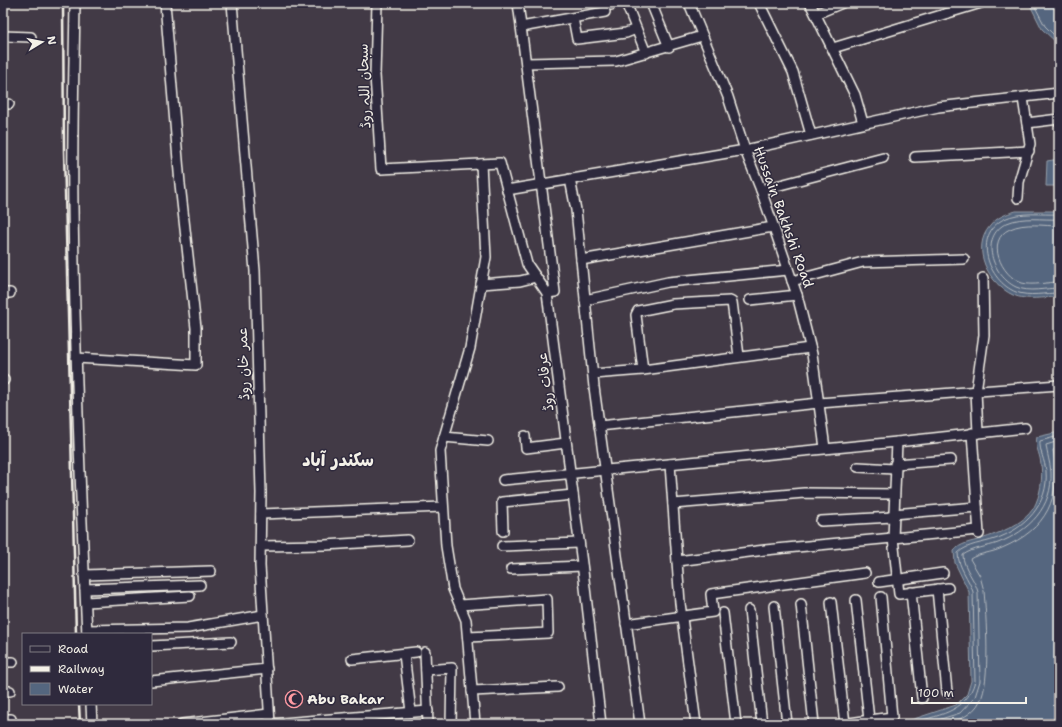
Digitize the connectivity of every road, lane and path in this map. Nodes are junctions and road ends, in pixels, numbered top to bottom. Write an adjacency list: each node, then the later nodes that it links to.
1 (75, 3): 55 (street)
2 (165, 3): 55 (street)
3 (232, 3): 82 (street, عمر خان روڈ)
4 (377, 3): 35 (street, سبحان اللہ روڈ)
5 (519, 3): 16 (street)
6 (626, 3): 17 (street)
7 (651, 3): 21 (street)
8 (689, 3): 19 (street, Hussain Bakhshi Road)
9 (759, 3): 30 (street)
10 (810, 3): 14 (street)
11 (842, 3): 14 (street)
12 (981, 3): 22 (street)
13 (604, 12): 15 (street)
14 (816, 14): 22 (street)
15 (573, 18): 16 (street); 17 (street)
16 (522, 27): 24 (street)
17 (636, 29): 23 (street)
18 (3, 36): 20 (street)
19 (702, 36): 21 (street); 31 (street, Hussain Bakhshi Road)
20 (31, 37)
21 (669, 47): 23 (street)
22 (833, 48): 28 (street)
23 (646, 54): 24 (street)
24 (526, 63): 37 (street)
25 (1059, 93): 26 (street)
26 (1023, 98): 28 (street); 29 (street)
27 (1059, 120): 29 (street)
28 (863, 123): 30 (street)
29 (1027, 123): 32 (street)
30 (811, 135): 31 (street)
31 (745, 150): 36 (street); 39 (street, Hussain Bakhshi Road)
32 (1029, 151): 33 (street); 40 (street)
33 (916, 157)
34 (883, 158): 39 (street)
35 (481, 164): 38 (street); 48 (street)
36 (570, 179): 37 (street); 43 (street)
37 (542, 183): 38 (street); 49 (street)
38 (507, 190): 45 (street)
39 (761, 190): 41 (street, Hussain Bakhshi Road)
40 (1018, 198)
41 (773, 227): 43 (street); 44 (street, Hussain Bakhshi Road)
42 (964, 259): 47 (street)
43 (581, 260): 51 (street)
44 (788, 270): 47 (street, Hussain Bakhshi Road); 51 (street)
45 (536, 277): 48 (street); 49 (street)
46 (983, 278): 59 (street)
47 (792, 281): 50 (street, Hussain Bakhshi Road)
48 (481, 284): 65 (street)
49 (548, 293): 68 (street, عرفات روڈ)
50 (797, 295): 52 (street); 53 (street, Hussain Bakhshi Road)
51 (585, 300): 57 (street)
52 (750, 300)
53 (810, 348): 54 (street); 60 (street, Hussain Bakhshi Road)
54 (739, 356): 56 (street); 56 (street)
55 (76, 358): 97 (street)
56 (643, 370): 57 (street)
57 (593, 374): 61 (street)
58 (1059, 384): 59 (street)
59 (976, 391): 60 (street); 63 (street)
60 (819, 403): 61 (street); 69 (street, Hussain Bakhshi Road)
61 (599, 426): 74 (street)
62 (1026, 428): 63 (street)
63 (975, 433): 67 (street); 81 (street)
64 (525, 436): 68 (street)
65 (444, 437): 66 (street); 80 (street)
66 (488, 440)
67 (896, 442): 69 (street); 72 (street)
68 (566, 444): 75 (street, عرفات روڈ)
69 (825, 448): 71 (street)
70 (951, 460): 72 (street)
71 (670, 464): 74 (street); 79 (street)
72 (894, 466): 73 (street); 77 (street)
73 (858, 467)
74 (605, 469): 75 (street); 117 (street)
75 (570, 472): 76 (street); 78 (street, عرفات روڈ)
76 (503, 480)
77 (894, 494): 79 (street); 83 (street)
78 (573, 496): 85 (street); 88 (street, عرفات روڈ)
79 (673, 504): 91 (street)
80 (443, 507): 82 (street); 111 (street)
81 (977, 507): 83 (street); 86 (street)
82 (261, 514): 89 (street, عمر خان روڈ)
83 (893, 516): 84 (street); 86 (street)
84 (821, 521)
85 (503, 531)
86 (893, 538): 91 (street); 98 (street)
87 (408, 540): 89 (street)
88 (579, 543): 90 (street); 92 (street, عرفات روڈ)
89 (260, 546): 115 (street, عمر خان روڈ)
90 (502, 546)
91 (677, 561): 116 (street)
92 (582, 566): 93 (street); 144 (street, عرفات روڈ)
93 (510, 569)
94 (211, 571): 97 (street)
95 (865, 573): 116 (street)
96 (943, 574): 98 (street)
97 (84, 576): 102 (street)
98 (897, 579): 99 (street); 104 (street)
99 (879, 582)
100 (200, 585): 102 (street)
101 (948, 588): 103 (street)
102 (85, 589): 108 (street)
103 (937, 589): 104 (street); 131 (street)
104 (910, 592): 132 (street)
105 (190, 596): 108 (street)
106 (881, 597): 137 (street)
107 (856, 600): 137 (street)
108 (86, 602): 118 (street)
109 (831, 602): 151 (street)
110 (801, 604): 150 (street)
111 (460, 605): 119 (street); 119 (street)
112 (774, 606): 149 (street)
113 (749, 610): 148 (street)
114 (723, 613): 147 (street)
115 (263, 615): 118 (street); 126 (street, عمر خان روڈ)
116 (681, 616): 117 (street); 146 (street)
117 (626, 624): 145 (street)
118 (87, 632)
119 (468, 637): 130 (street)
120 (231, 642): 121 (street)
121 (152, 646)
122 (404, 654): 123 (street); 127 (street); 135 (street)
123 (352, 659)
124 (3, 662): 125 (street)
125 (13, 662)
126 (267, 669): 128 (street); 136 (street, عمر خان روڈ)
127 (426, 670): 134 (street); 142 (street)
128 (152, 681)
129 (558, 687): 130 (street)
130 (472, 691): 143 (street)
131 (947, 692)
132 (922, 698)
133 (91, 705): 138 (street)
134 (428, 711): 135 (street); 141 (street)
135 (411, 712): 140 (street)
136 (269, 714): 139 (street); 140 (street, عمر خان روڈ)
137 (869, 720): 151 (street)
138 (92, 724)
139 (182, 724)
140 (270, 724)
141 (428, 724)
142 (451, 724)
143 (475, 724)
144 (600, 724)
145 (640, 724)
146 (696, 724)
147 (736, 724)
148 (762, 724)
149 (787, 724)
150 (814, 724)
151 (844, 724)

